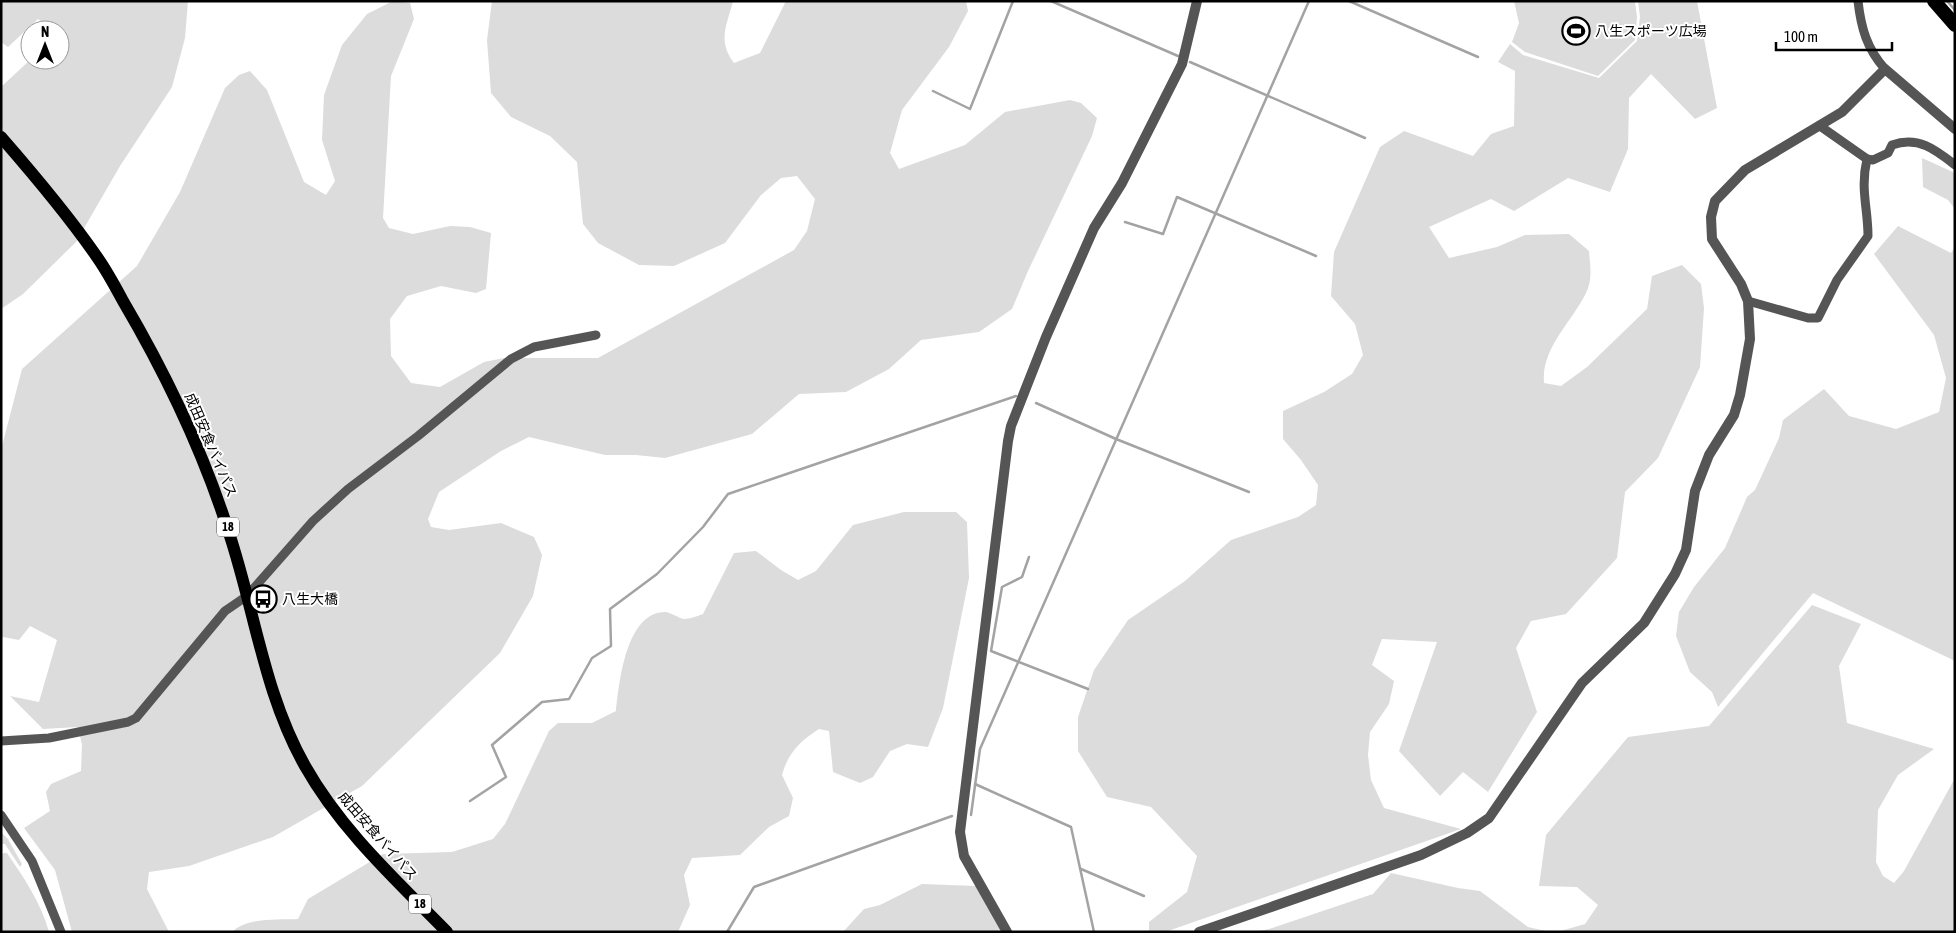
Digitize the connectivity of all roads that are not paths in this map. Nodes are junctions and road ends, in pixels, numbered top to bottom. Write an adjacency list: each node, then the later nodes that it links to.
1 (1197, 1): 18 (street)
2 (1858, 1): 5 (street)
3 (1934, 1): 4 (highway)
4 (1955, 25)
5 (1885, 69): 6 (street); 7 (street)
6 (1820, 126): 9 (street); 11 (street)
7 (1955, 129)
8 (1, 137): 13 (main road, 成田安食バイパス / 18)
9 (1867, 159): 10 (street); 11 (street)
10 (1955, 165)
11 (1748, 301): 19 (street)
12 (596, 336): 13 (street)
13 (247, 596): 14 (street); 17 (main road, 成田安食バイパス / 18)
14 (1, 741)
15 (1, 815): 16 (street)
16 (61, 932)
17 (446, 932)
18 (1007, 932)
19 (1199, 932)

